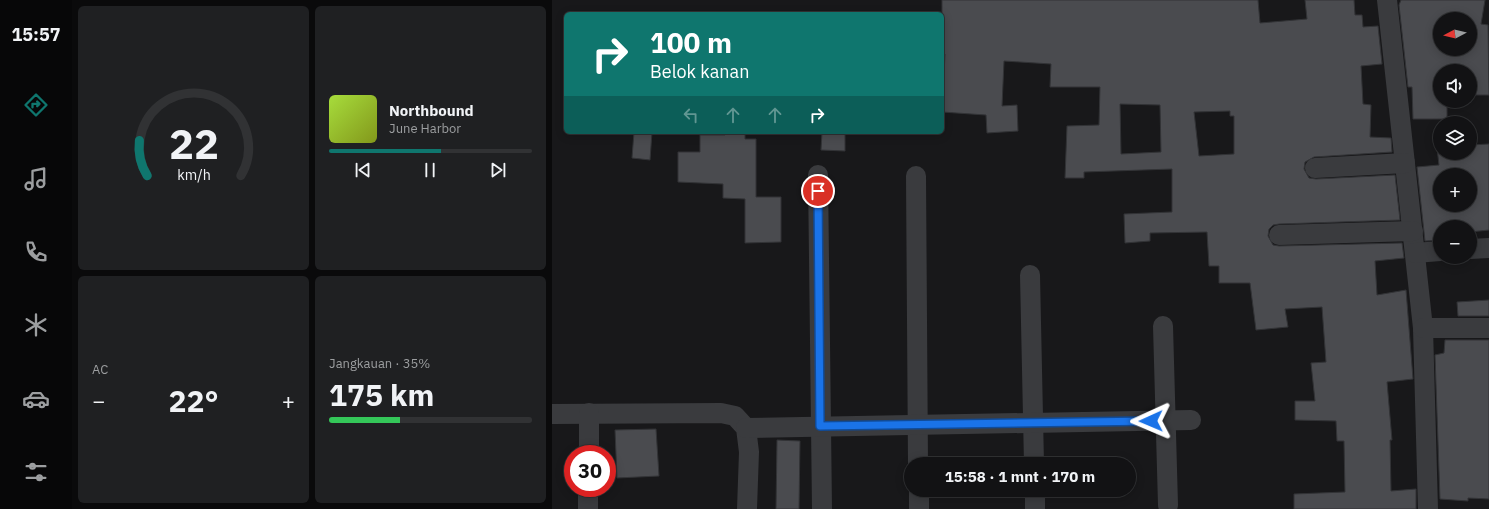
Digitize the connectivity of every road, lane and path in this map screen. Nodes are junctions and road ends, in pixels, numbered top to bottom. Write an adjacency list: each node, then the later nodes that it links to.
1 (1387, 0): 2 (street)
2 (1405, 163): 3 (street); 6 (street)
3 (1315, 168)
4 (818, 175): 22 (street)
5 (916, 176): 21 (street)
6 (1413, 230): 7 (street); 11 (street)
7 (1279, 235)
8 (1489, 248): 9 (street)
9 (1477, 249)
10 (1433, 251): 11 (street)
11 (1415, 252): 14 (street)
12 (1030, 275): 20 (street)
13 (1163, 326): 19 (street)
14 (1423, 328): 15 (street); 36 (street)
15 (1489, 328)
16 (588, 413): 17 (street); 23 (street); 24 (street)
17 (552, 414)
18 (1191, 420): 19 (street)
19 (1166, 421): 20 (street); 30 (street)
20 (1033, 423): 21 (street); 26 (street)
21 (918, 425): 22 (street); 25 (street)
22 (820, 426): 23 (street); 33 (street)
23 (746, 428): 32 (street)
24 (588, 445)
25 (918, 457)
26 (1034, 457)
27 (588, 497): 31 (street)
28 (918, 497): 34 (street)
29 (1035, 497): 35 (street)
30 (1168, 505)
31 (588, 509)
32 (747, 509)
33 (822, 509)
34 (919, 509)
35 (1035, 509)
36 (1428, 509)

